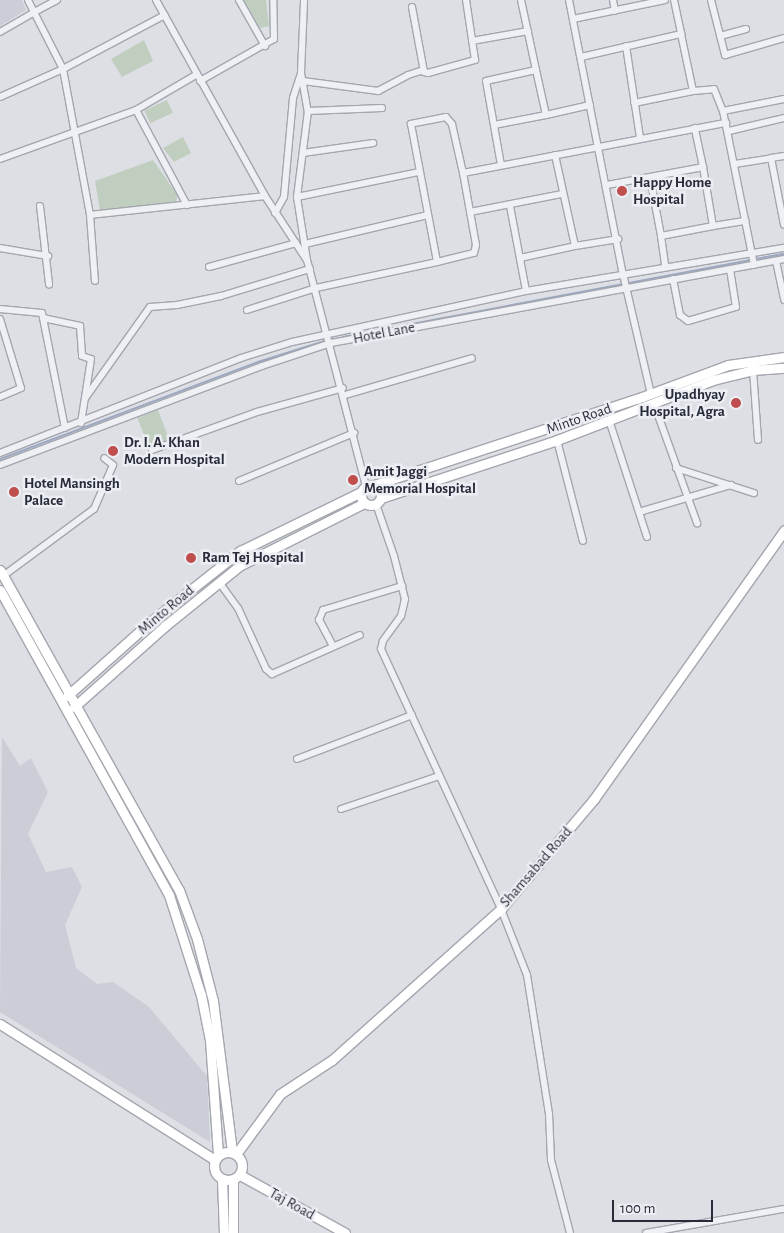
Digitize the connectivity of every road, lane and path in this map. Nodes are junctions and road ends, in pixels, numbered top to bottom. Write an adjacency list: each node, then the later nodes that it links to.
1 (28, 0): 16 (street)
2 (57, 0): 16 (street)
3 (156, 0): 17 (street)
4 (239, 0): 26 (street)
5 (274, 0): 26 (street)
6 (304, 0): 32 (street)
7 (466, 0): 25 (street)
8 (521, 0): 20 (street)
9 (569, 0): 18 (street)
10 (613, 0): 15 (street)
11 (665, 0): 15 (street)
12 (674, 0): 22 (street)
13 (711, 0): 23 (street)
14 (412, 7): 30 (street)
15 (615, 11): 18 (street)
16 (34, 12): 21 (street); 29 (street)
17 (165, 15): 29 (street); 33 (street)
18 (573, 20): 28 (street)
19 (746, 29): 23 (street)
20 (528, 31): 25 (street); 31 (street)
21 (0, 32)
22 (681, 34): 27 (street); 35 (street)
23 (720, 36): 24 (street)
24 (784, 38)
25 (472, 40): 30 (street)
26 (265, 46): 33 (street)
27 (626, 46): 28 (street); 38 (street)
28 (581, 57): 39 (street)
29 (64, 69): 36 (street); 50 (street)
30 (424, 70): 34 (street)
31 (536, 70): 44 (street); 47 (street)
32 (301, 73): 34 (street); 72 (street)
33 (198, 78): 41 (street); 67 (street)
34 (303, 80): 42 (street)
35 (693, 91): 38 (street); 43 (street)
36 (0, 97)
37 (784, 99): 43 (street)
38 (634, 103): 51 (street)
39 (590, 105): 44 (street); 53 (street)
40 (382, 108): 42 (street)
41 (136, 110): 50 (street); 69 (street)
42 (308, 111): 54 (street)
43 (723, 111): 46 (street)
44 (546, 115): 47 (street)
45 (784, 118): 49 (street)
46 (726, 123): 48 (street); 49 (street)
47 (494, 126): 60 (street)
48 (695, 128): 51 (street); 61 (street)
49 (729, 131): 59 (street)
50 (77, 134): 58 (street); 75 (street)
51 (640, 138): 53 (street)
52 (373, 143): 54 (street)
53 (599, 146): 55 (street); 65 (street)
54 (303, 154): 68 (street)
55 (554, 155): 60 (street); 66 (street)
56 (784, 156): 57 (street)
57 (771, 158): 59 (street); 77 (street)
58 (0, 159)
59 (735, 164): 76 (street)
60 (501, 165): 63 (street)
61 (703, 168): 64 (street); 78 (street)
62 (420, 172): 63 (street); 68 (street); 74 (street)
63 (463, 173): 73 (street)
64 (650, 177): 65 (street); 79 (street)
65 (607, 185): 80 (street)
66 (562, 194): 71 (street); 83 (street)
67 (265, 196): 69 (street); 72 (street)
68 (297, 197): 82 (street)
69 (187, 205): 75 (street)
70 (40, 206): 87 (street)
71 (510, 206): 73 (street); 88 (street)
72 (275, 212): 81 (street)
73 (470, 212): 92 (street)
74 (428, 214): 82 (street); 92 (street)
75 (90, 215): 100 (street)
76 (746, 221): 78 (street); 86 (street)
77 (784, 225)
78 (713, 226): 79 (street)
79 (660, 236): 94 (street)
80 (618, 239): 83 (street); 98 (street)
81 (296, 243): 90 (street); 95 (street)
82 (306, 244): 90 (street)
83 (575, 246): 88 (street)
84 (0, 248): 87 (street)
85 (784, 248): 86 (street)
86 (752, 253): 93 (street); 94 (street)
87 (48, 256): 101 (street)
88 (520, 258): 104 (street)
89 (784, 259): 91 (street, Hotel Lane)
90 (307, 260): 96 (street)
91 (776, 261): 93 (street, Hotel Lane); 105 (street)
92 (437, 262): 102 (street)
93 (754, 265): 97 (street, Hotel Lane)
94 (665, 266): 98 (street)
95 (209, 267)
96 (310, 269): 102 (street); 120 (street)
97 (730, 270): 99 (street, Hotel Lane); 99 (street)
98 (623, 274): 103 (street); 104 (street)
99 (673, 279): 103 (street, Hotel Lane)
100 (95, 281)
101 (50, 284)
102 (316, 288): 107 (street); 110 (street)
103 (626, 288): 111 (street, Hotel Lane); 118 (street)
104 (526, 291): 110 (street)
105 (784, 300)
106 (0, 309): 108 (street)
107 (247, 310)
108 (43, 318): 120 (street); 125 (street)
109 (0, 319): 119 (street)
110 (328, 332): 111 (street); 117 (street)
111 (331, 344): 116 (street); 122 (street, Hotel Lane)
112 (784, 357): 118 (main road, Minto Road)
113 (472, 358): 116 (street)
114 (784, 368): 115 (main road, Minto Road)
115 (753, 370): 121 (main road, Minto Road); 129 (street)
116 (344, 391): 126 (street); 131 (street)
117 (152, 393): 122 (street); 124 (street)
118 (651, 394): 138 (main road, Minto Road)
119 (0, 397)
120 (86, 397): 124 (street)
121 (654, 404): 123 (main road, Minto Road); 135 (street)
122 (157, 405): 130 (street, Hotel Lane)
123 (609, 420): 128 (main road, Minto Road); 143 (street)
124 (81, 423): 125 (street)
125 (65, 428): 127 (street)
126 (354, 433): 136 (street); 138 (street)
127 (44, 436): 130 (street); 132 (street)
128 (558, 440): 141 (main road, Minto Road); 147 (street)
129 (758, 440)
130 (48, 446): 134 (street, Hotel Lane)
131 (152, 450)
132 (0, 453)
133 (104, 458): 148 (street)
134 (0, 465)
135 (676, 468): 137 (street); 140 (street)
136 (239, 481)
137 (730, 486): 139 (street); 140 (street)
138 (367, 488): 141 (main road); 142 (main road); 152 (main road, Minto Road)
139 (754, 493)
140 (687, 498): 143 (street); 144 (street)
141 (378, 501): 142 (main road); 150 (street)
142 (364, 503): 149 (main road, Minto Road)
143 (639, 512): 146 (street)
144 (697, 523)
145 (784, 531): 164 (main road, Shamsabad Road)
146 (647, 537)
147 (583, 541)
148 (2, 573): 156 (main road)
149 (219, 582): 153 (main road, Minto Road); 155 (street)
150 (402, 586): 155 (street); 160 (street)
151 (0, 590): 157 (main road)
152 (155, 618): 153 (main road); 156 (main road, Minto Road)
153 (164, 628): 158 (main road, Minto Road)
154 (360, 635): 155 (street)
155 (333, 646)
156 (70, 693): 157 (main road, Minto Road); 158 (main road)
157 (62, 701): 159 (main road)
158 (77, 705): 159 (main road, Minto Road); 166 (main road)
159 (69, 713): 167 (main road)
160 (412, 715): 161 (street); 162 (street)
161 (297, 759)
162 (439, 776): 163 (street); 164 (street)
163 (341, 809)
164 (501, 909): 166 (main road, Shamsabad Road); 174 (street)
165 (0, 1024): 167 (main road)
166 (234, 1153): 167 (main road); 168 (main road)
167 (217, 1158): 169 (main road)
168 (236, 1177): 169 (main road); 172 (main road); 173 (main road, Taj Road)
169 (222, 1179): 171 (main road)
170 (784, 1209): 175 (street)
171 (224, 1233)
172 (233, 1233)
173 (345, 1233)
174 (570, 1233)
175 (646, 1233)

